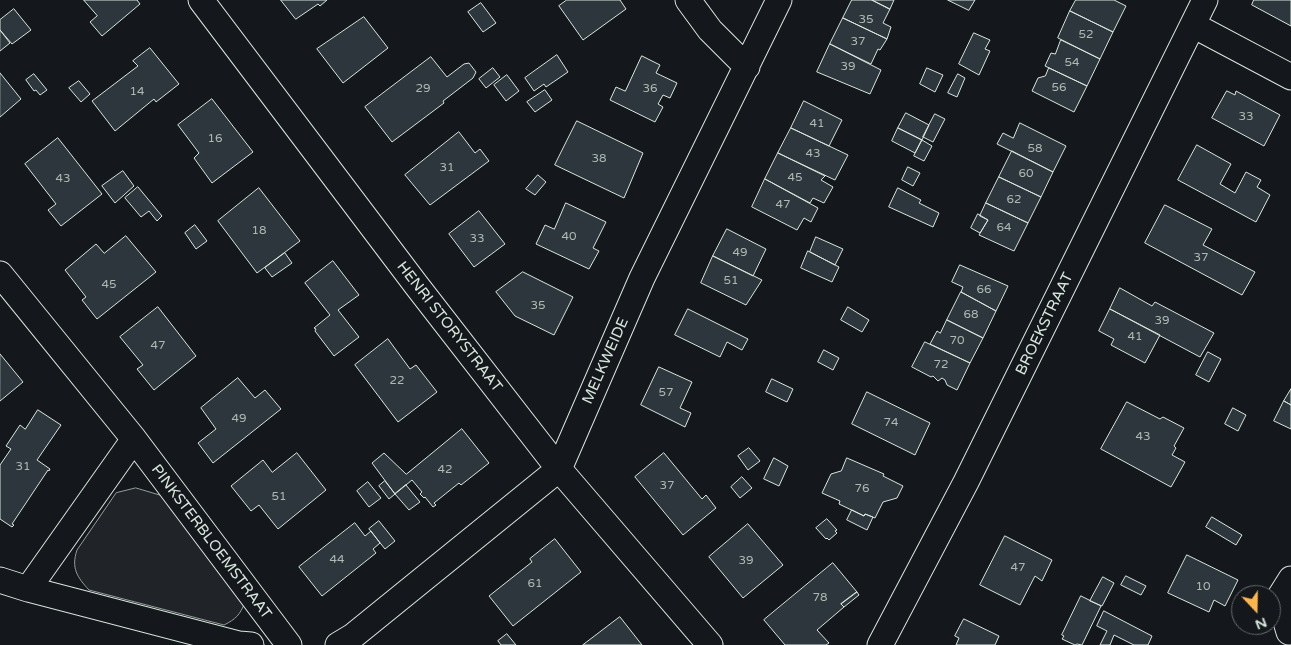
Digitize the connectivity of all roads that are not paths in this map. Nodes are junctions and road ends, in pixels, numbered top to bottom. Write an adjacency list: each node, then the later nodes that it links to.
1 (201, 0): 10 (street, HENRI STORYSTRAAT)
2 (688, 0): 6 (street)
3 (779, 0): 6 (street, MELKWEIDE)
4 (1205, 0): 5 (street, BROEKSTRAAT)
5 (1193, 25): 7 (street); 19 (street, BROEKSTRAAT)
6 (747, 67): 10 (street, MELKWEIDE)
7 (1291, 77)
8 (0, 274): 9 (street, PINKSTERBLOEMSTRAAT)
9 (134, 439): 13 (street); 16 (street, PINKSTERBLOEMSTRAAT)
10 (559, 469): 17 (street, MELKWEIDE); 18 (street, HENRI STORYSTRAAT)
11 (0, 580): 13 (street)
12 (1291, 580): 14 (street)
13 (28, 589): 15 (street)
14 (1288, 636)
15 (251, 645)
16 (289, 645)
17 (338, 645)
18 (710, 645)
19 (880, 645)

